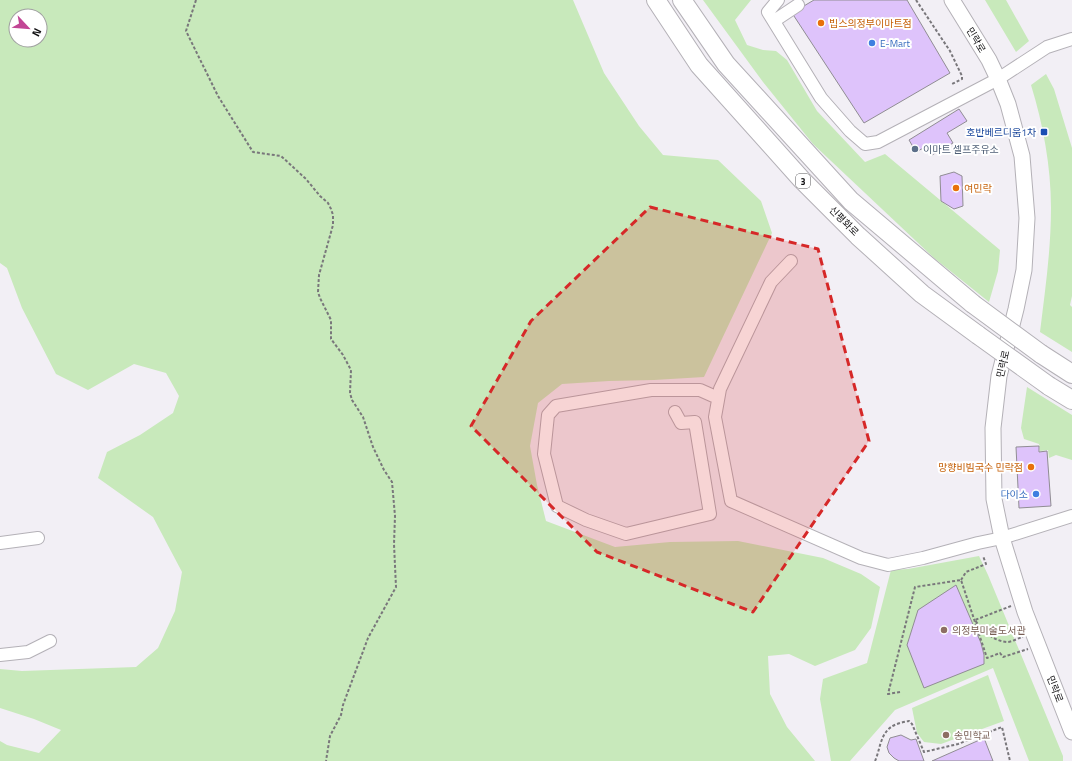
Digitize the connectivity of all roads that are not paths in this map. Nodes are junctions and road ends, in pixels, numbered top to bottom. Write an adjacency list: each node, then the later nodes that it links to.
1 (656, 0): 14 (highway, 신평화로 / 3, bridge)
2 (682, 0): 10 (highway, 신평화로 / 3, bridge)
3 (778, 0): 6 (street)
4 (952, 0): 8 (main road, 민락로)
5 (798, 5): 6 (street)
6 (771, 17): 8 (street)
7 (1072, 39): 8 (street)
8 (998, 80): 18 (main road, 민락로)
9 (791, 261): 13 (street)
10 (1046, 357): 11 (highway); 12 (highway, 신평화로 / 3)
11 (1072, 369)
12 (1072, 374)
13 (718, 398): 15 (street); 18 (street)
14 (1072, 400)
15 (675, 412)
16 (1072, 516): 18 (street)
17 (38, 538): 19 (street)
18 (1002, 538): 22 (main road, 민락로)
19 (0, 543)
20 (50, 641): 21 (street)
21 (0, 655)
22 (1072, 732)

